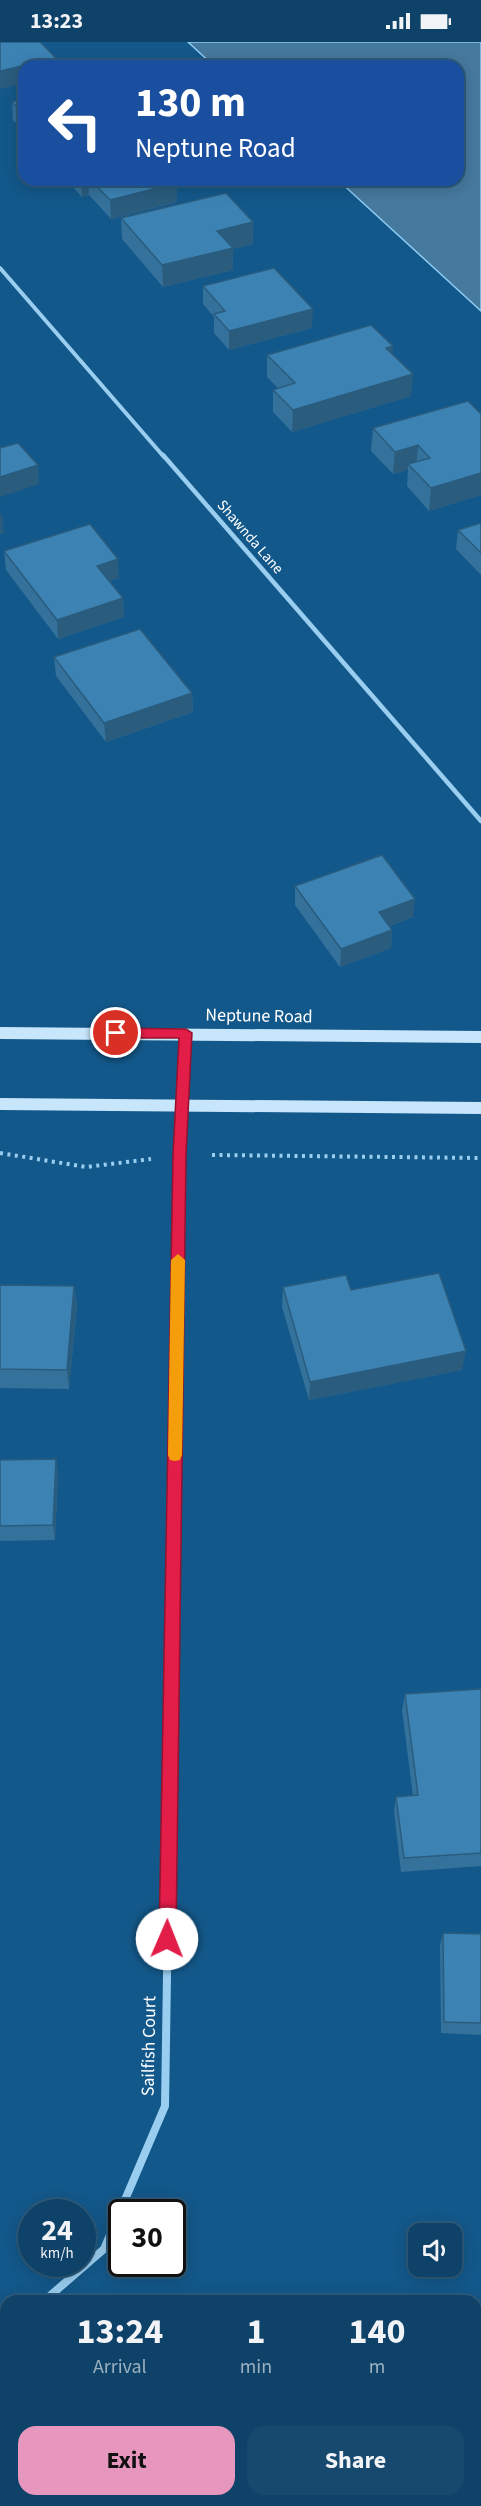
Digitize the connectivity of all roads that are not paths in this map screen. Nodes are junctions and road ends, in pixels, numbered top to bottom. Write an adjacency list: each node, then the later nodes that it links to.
1 (0, 268): 2 (street, Shawnda Lane)
2 (481, 820)
3 (0, 1033): 4 (main road, Neptune Road)
4 (186, 1033): 5 (main road, Neptune Road); 7 (street, Sailfish Court)
5 (481, 1037)
6 (0, 1104): 7 (main road)
7 (183, 1106): 8 (main road); 9 (street, Sailfish Court)
8 (481, 1108)
9 (51, 2295)

